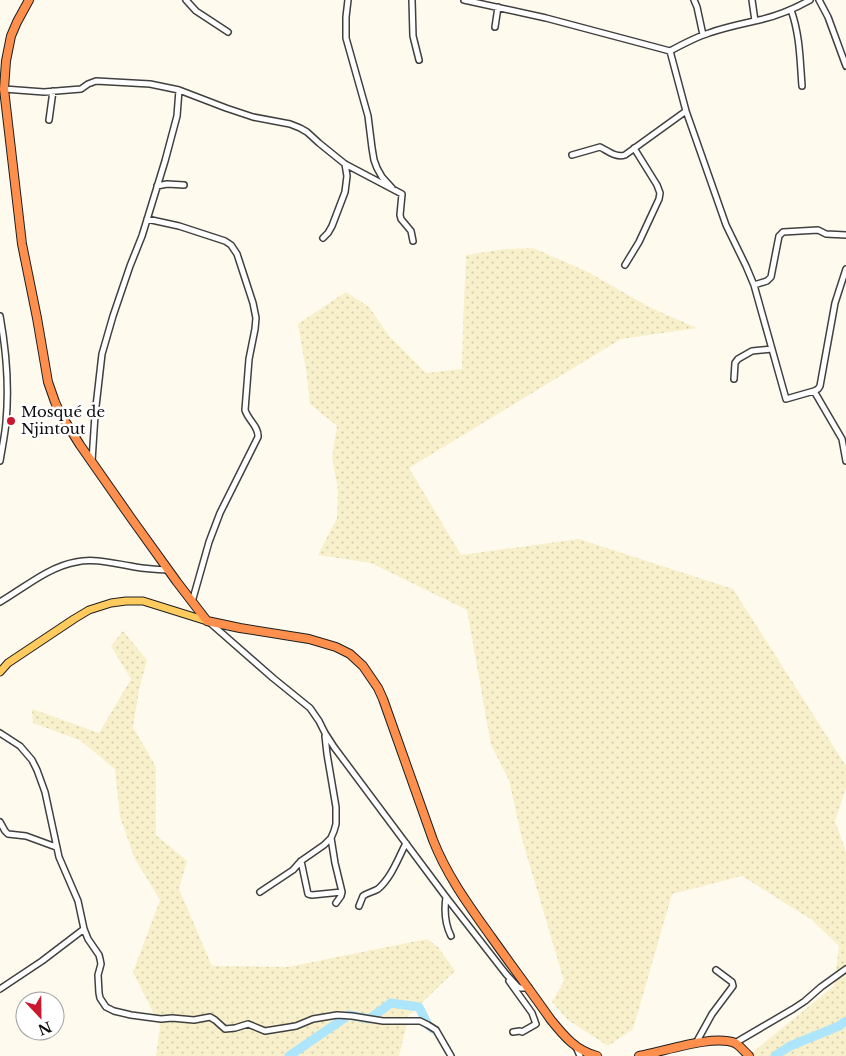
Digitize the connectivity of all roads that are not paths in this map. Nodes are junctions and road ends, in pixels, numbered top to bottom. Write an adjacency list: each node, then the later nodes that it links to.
1 (28, 0): 20 (highway)
2 (186, 0): 14 (street)
3 (348, 0): 30 (street)
4 (412, 0): 17 (street)
5 (464, 0): 10 (street)
6 (694, 0): 15 (street)
7 (752, 0): 12 (street)
8 (810, 0): 11 (street)
9 (819, 0): 18 (street)
10 (498, 8): 13 (street); 16 (street)
11 (791, 10): 12 (street); 19 (street)
12 (755, 21): 15 (street)
13 (495, 27)
14 (228, 32)
15 (703, 35): 16 (street)
16 (670, 51): 23 (street)
17 (420, 60)
18 (846, 66)
19 (802, 86)
20 (4, 89): 22 (street); 44 (highway)
21 (179, 90): 22 (street); 27 (street); 29 (street)
22 (53, 91): 24 (street)
23 (686, 111): 25 (street); 37 (street)
24 (49, 120)
25 (634, 148): 26 (street); 35 (street)
26 (572, 155)
27 (345, 164): 30 (street); 33 (street)
28 (184, 185): 29 (street)
29 (157, 186): 31 (street)
30 (393, 189): 34 (street)
31 (147, 219): 44 (street); 47 (street)
32 (846, 235): 37 (street)
33 (323, 238)
34 (413, 241)
35 (625, 265)
36 (846, 269): 41 (street)
37 (754, 285): 39 (street)
38 (0, 316): 42 (street)
39 (772, 349): 40 (street); 41 (street)
40 (734, 379)
41 (814, 391): 43 (street)
42 (0, 461)
43 (846, 461)
44 (92, 462): 45 (highway)
45 (168, 570): 46 (street); 47 (highway)
46 (0, 602)
47 (192, 602): 48 (highway)
48 (207, 621): 49 (main road); 50 (street); 67 (highway)
49 (0, 672)
50 (324, 733): 53 (street); 54 (street)
51 (0, 734): 55 (street)
52 (0, 822): 55 (street)
53 (331, 838): 56 (street); 58 (street)
54 (406, 843): 59 (street); 61 (street)
55 (56, 847): 62 (street)
56 (301, 861): 57 (street); 58 (street)
57 (260, 892)
58 (342, 892): 60 (street)
59 (446, 897): 63 (street); 66 (street)
60 (336, 903)
61 (359, 906)
62 (84, 929): 68 (street); 73 (street)
63 (451, 936)
64 (846, 969): 71 (street)
65 (716, 970): 70 (street)
66 (506, 974): 67 (street); 69 (street)
67 (528, 988): 72 (highway)
68 (0, 989)
69 (513, 1032)
70 (696, 1043): 71 (highway); 76 (highway)
71 (735, 1043): 77 (highway)
72 (576, 1047): 74 (street); 75 (highway)
73 (451, 1056)
74 (580, 1056)
75 (597, 1056)
76 (639, 1056)
77 (749, 1056)

